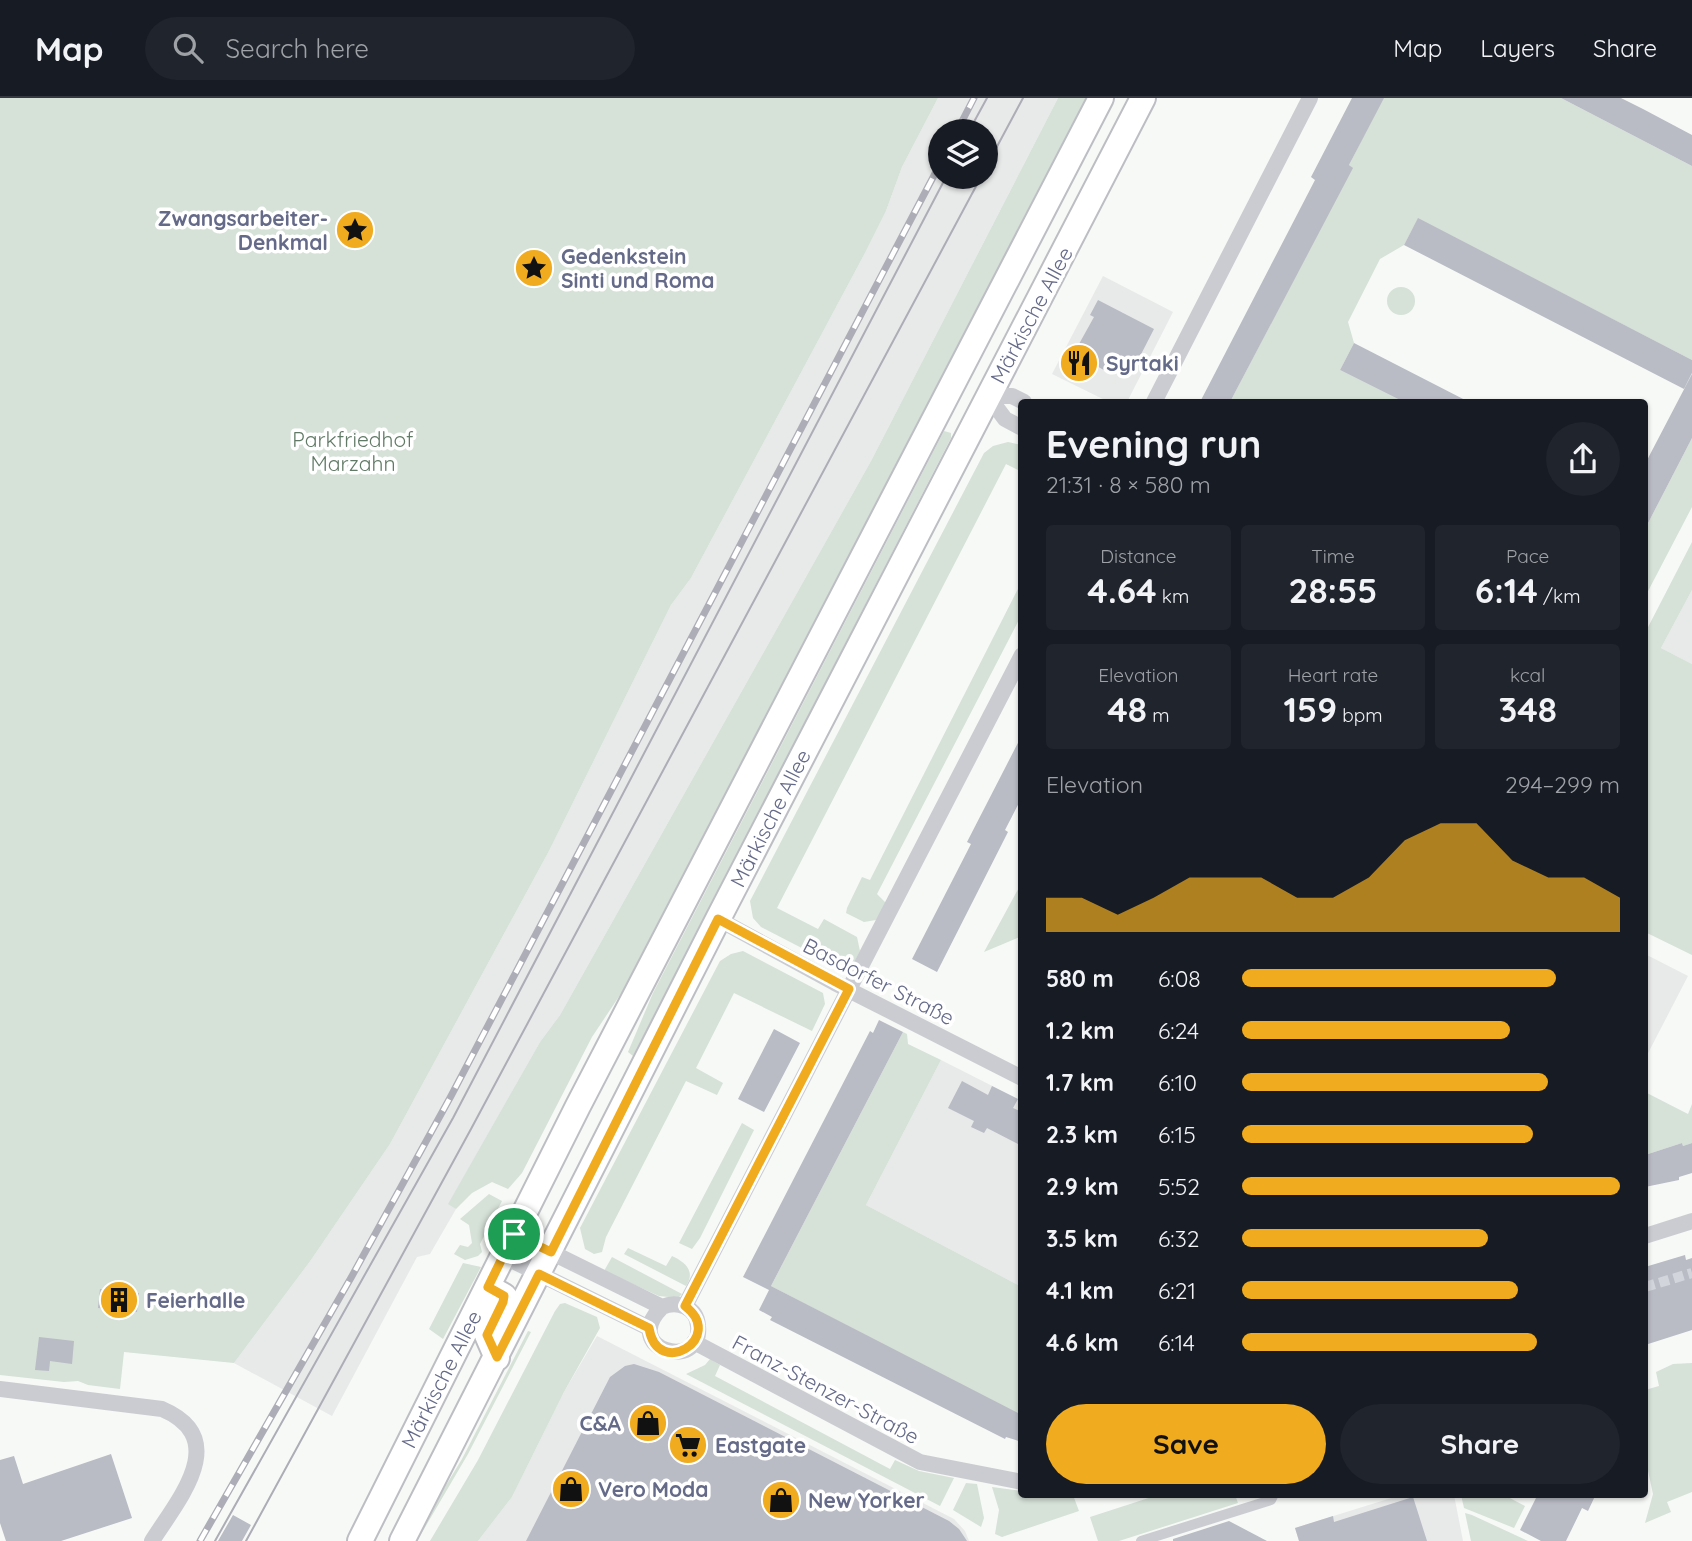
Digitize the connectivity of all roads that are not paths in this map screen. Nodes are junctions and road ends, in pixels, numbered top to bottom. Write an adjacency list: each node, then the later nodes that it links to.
1 (1101, 98): 4 (main road, Märkische Allee)
2 (1143, 98): 5 (main road, Märkische Allee)
3 (1310, 98): 7 (street)
4 (955, 380): 5 (main road); 15 (main road, Märkische Allee)
5 (988, 396): 6 (street); 8 (street); 10 (main road, Märkische Allee)
6 (1018, 399)
7 (1156, 399)
8 (1018, 426)
9 (1018, 663): 11 (street)
10 (718, 919): 11 (street, Basdorfer Straße); 16 (main road, Märkische Allee)
11 (849, 989): 12 (street, Basdorfer Straße); 18 (street)
12 (1018, 1076)
13 (1692, 1221): 14 (street)
14 (1648, 1235)
15 (508, 1245): 16 (street); 16 (street); 17 (main road, Märkische Allee)
16 (545, 1263): 19 (street); 20 (street); 22 (main road, Märkische Allee)
17 (488, 1287): 22 (main road); 27 (main road, Märkische Allee)
18 (685, 1306): 19 (street); 21 (street)
19 (662, 1307): 20 (street)
20 (649, 1328): 21 (street)
21 (694, 1342): 24 (street, Franz-Stenzer-Straße)
22 (497, 1357): 28 (main road, Märkische Allee)
23 (0, 1389): 26 (street)
24 (1018, 1481)
25 (1272, 1498): 29 (street)
26 (152, 1541)
27 (360, 1541)
28 (402, 1541)
29 (1141, 1541)

